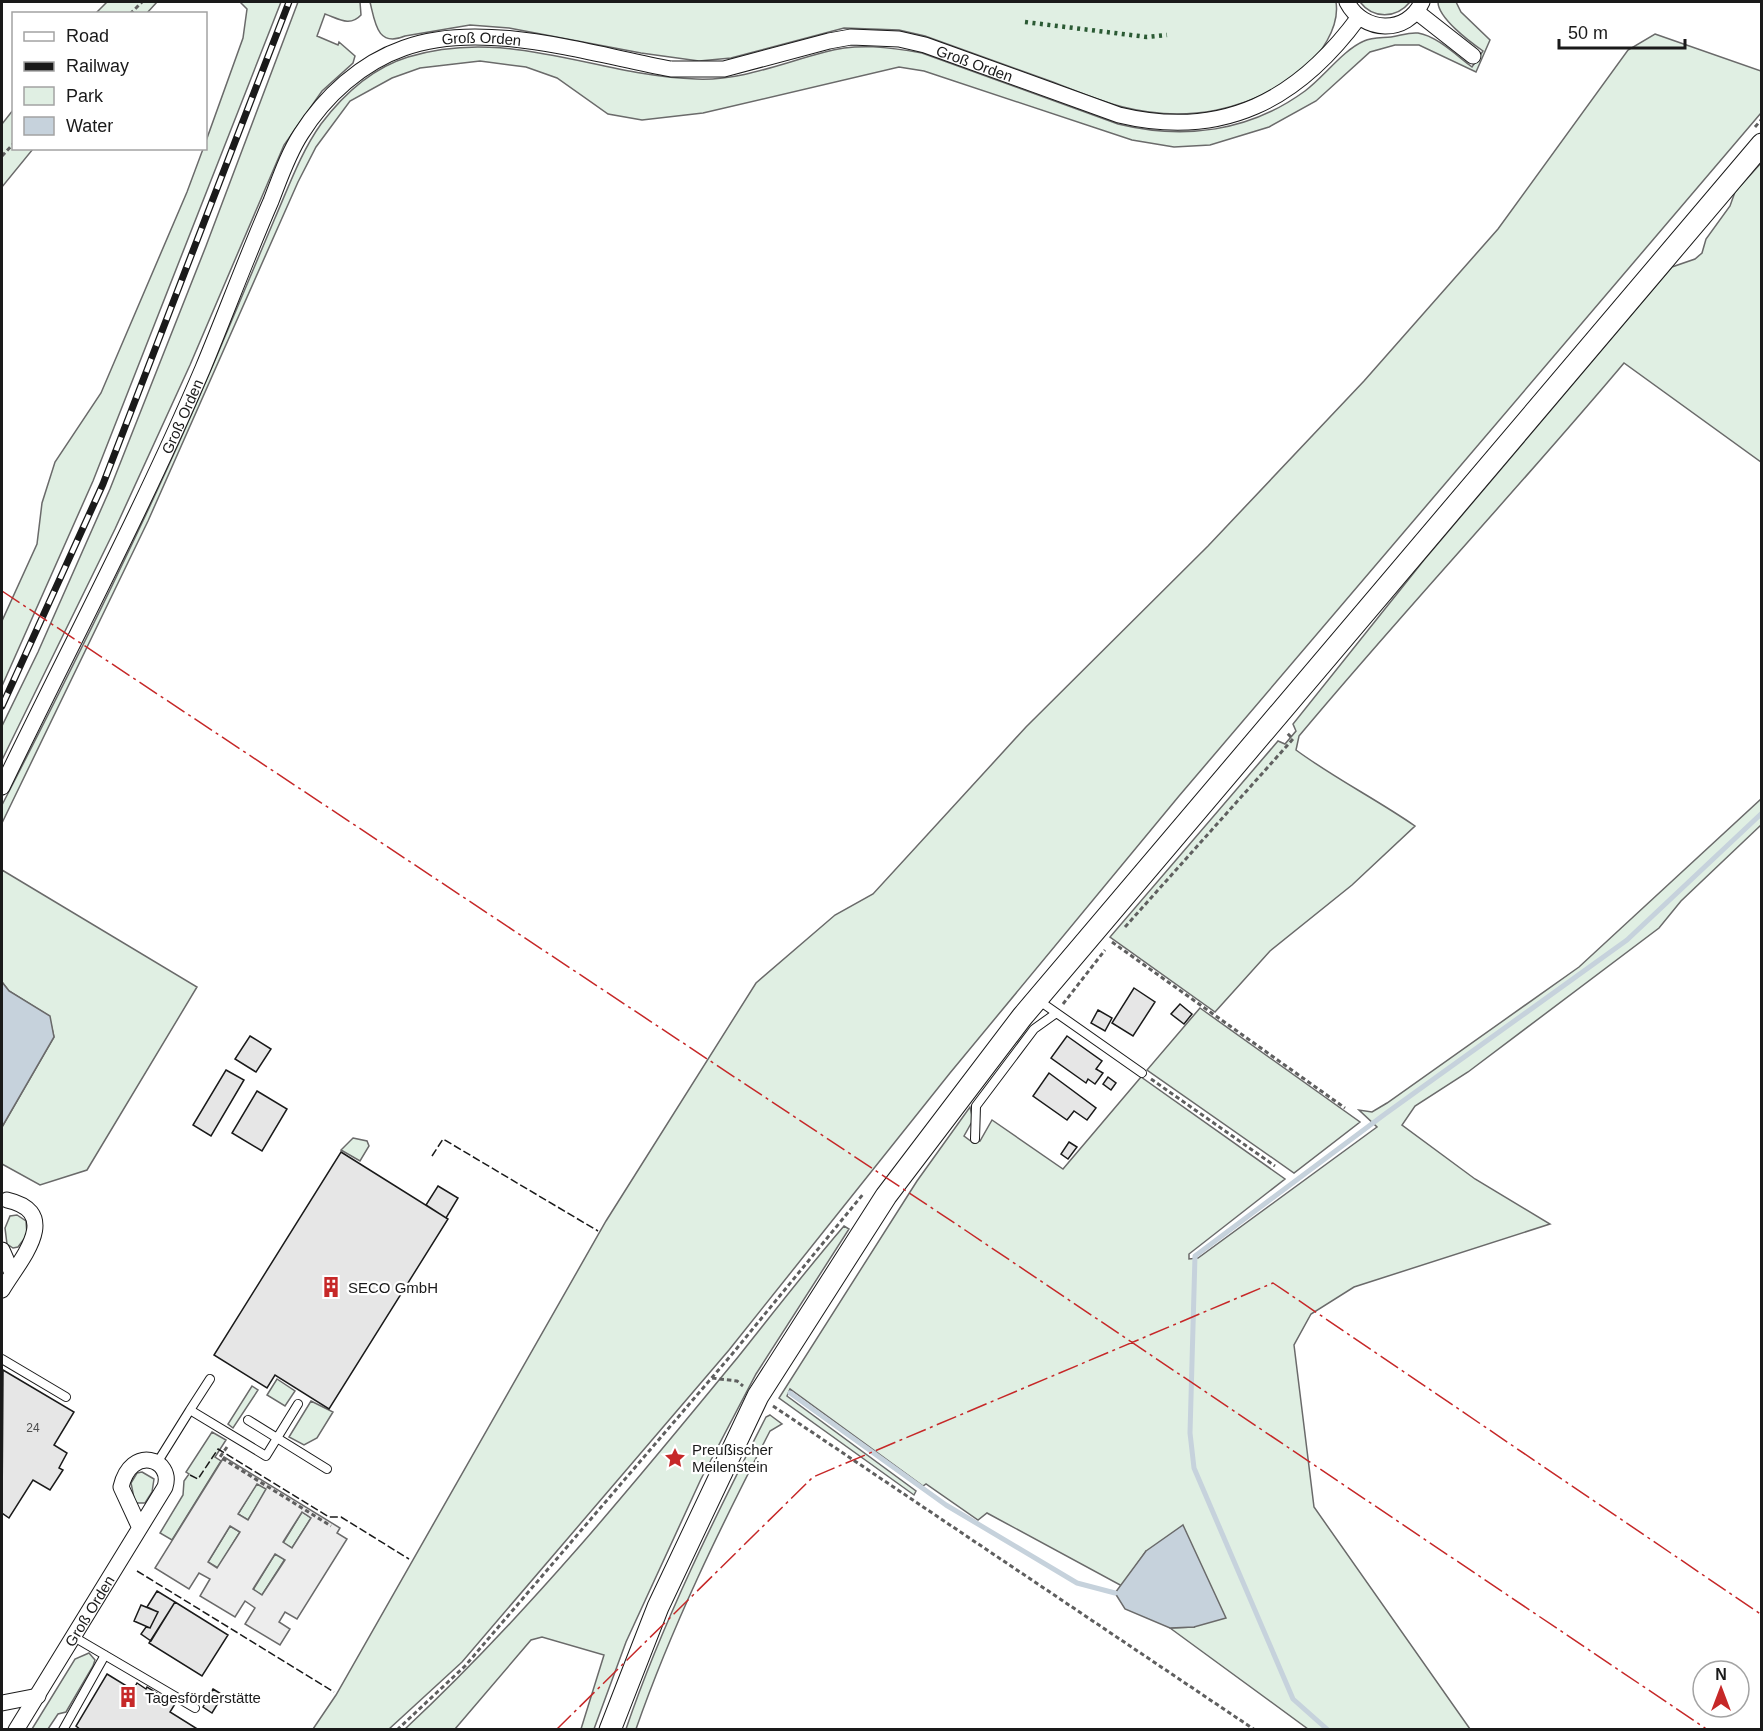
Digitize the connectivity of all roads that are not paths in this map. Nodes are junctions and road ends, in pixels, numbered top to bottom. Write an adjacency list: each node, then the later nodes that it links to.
1 (1347, 2): 3 (street)
2 (1419, 7): 3 (street); 4 (street)
3 (1359, 18): 6 (street, Groß Orden)
4 (1473, 56)
5 (1761, 144): 7 (main road)
6 (2, 787)
7 (1036, 1000): 8 (lane); 32 (main road)
8 (1055, 1014): 9 (lane); 10 (lane)
9 (1142, 1073)
10 (975, 1139)
11 (3, 1201): 13 (street)
12 (2, 1250): 13 (street)
13 (12, 1273): 14 (street)
14 (2, 1290)
15 (2, 1359): 17 (lane)
16 (210, 1379): 19 (lane)
17 (66, 1397)
18 (298, 1404): 21 (lane)
19 (190, 1410): 21 (lane); 22 (lane)
20 (248, 1420): 21 (lane)
21 (276, 1438): 23 (lane)
22 (156, 1463): 24 (street, Groß Orden); 24 (street)
23 (327, 1469)
24 (139, 1526): 25 (street, Groß Orden)
25 (74, 1637): 26 (lane); 27 (street, Groß Orden)
26 (105, 1655): 29 (lane); 31 (lane)
27 (38, 1696): 28 (street); 30 (street, Groß Orden)
28 (2, 1703)
29 (195, 1708)
30 (16, 1730)
31 (63, 1730)
32 (610, 1730)

